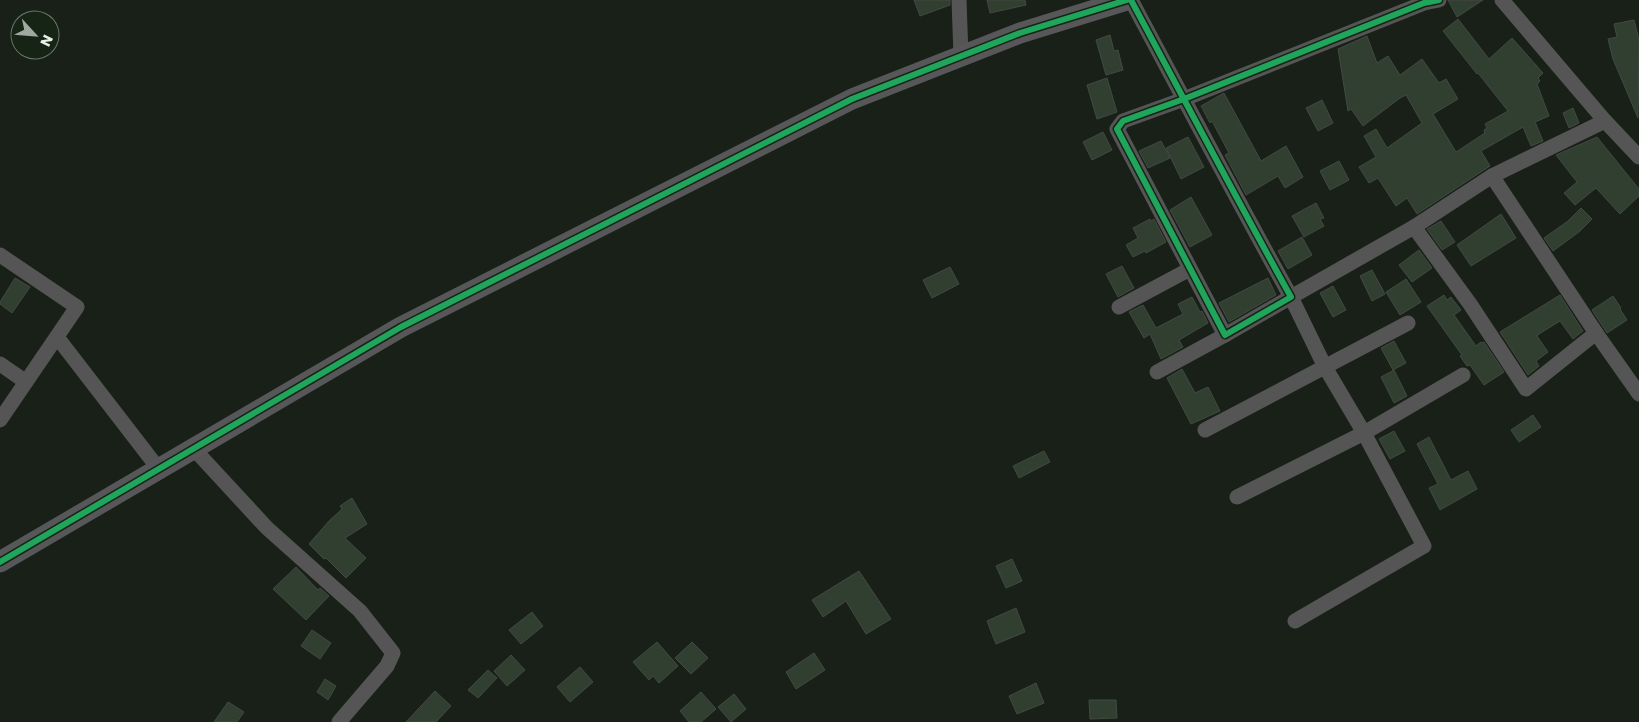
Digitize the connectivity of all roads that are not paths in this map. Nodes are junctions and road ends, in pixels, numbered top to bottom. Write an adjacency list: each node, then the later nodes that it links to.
1 (959, 0): 6 (street)
2 (1127, 0): 6 (street)
3 (1131, 0): 7 (street)
4 (1439, 0): 7 (street)
5 (1502, 0): 8 (street)
6 (960, 56): 29 (street)
7 (1184, 99): 13 (street); 14 (street)
8 (1605, 121): 9 (street); 10 (street)
9 (1639, 157)
10 (1492, 176): 11 (street); 17 (street)
11 (1414, 227): 14 (street); 17 (street)
12 (0, 255): 19 (street)
13 (1190, 269): 15 (street); 18 (street)
14 (1291, 296): 18 (street); 21 (street)
15 (1120, 307)
16 (1408, 323): 21 (street)
17 (1596, 333): 25 (street)
18 (1225, 335): 22 (street)
19 (57, 337): 24 (street); 30 (street)
20 (0, 364): 24 (street)
21 (1325, 367): 27 (street); 28 (street)
22 (1157, 372)
23 (1463, 375): 28 (street)
24 (26, 382): 26 (street)
25 (1639, 394)
26 (0, 420)
27 (1205, 430)
28 (1364, 433): 31 (street); 33 (street)
29 (193, 448): 30 (street); 34 (street)
30 (158, 468): 32 (street)
31 (1237, 497)
32 (0, 562)
33 (1295, 621)
34 (339, 722)

